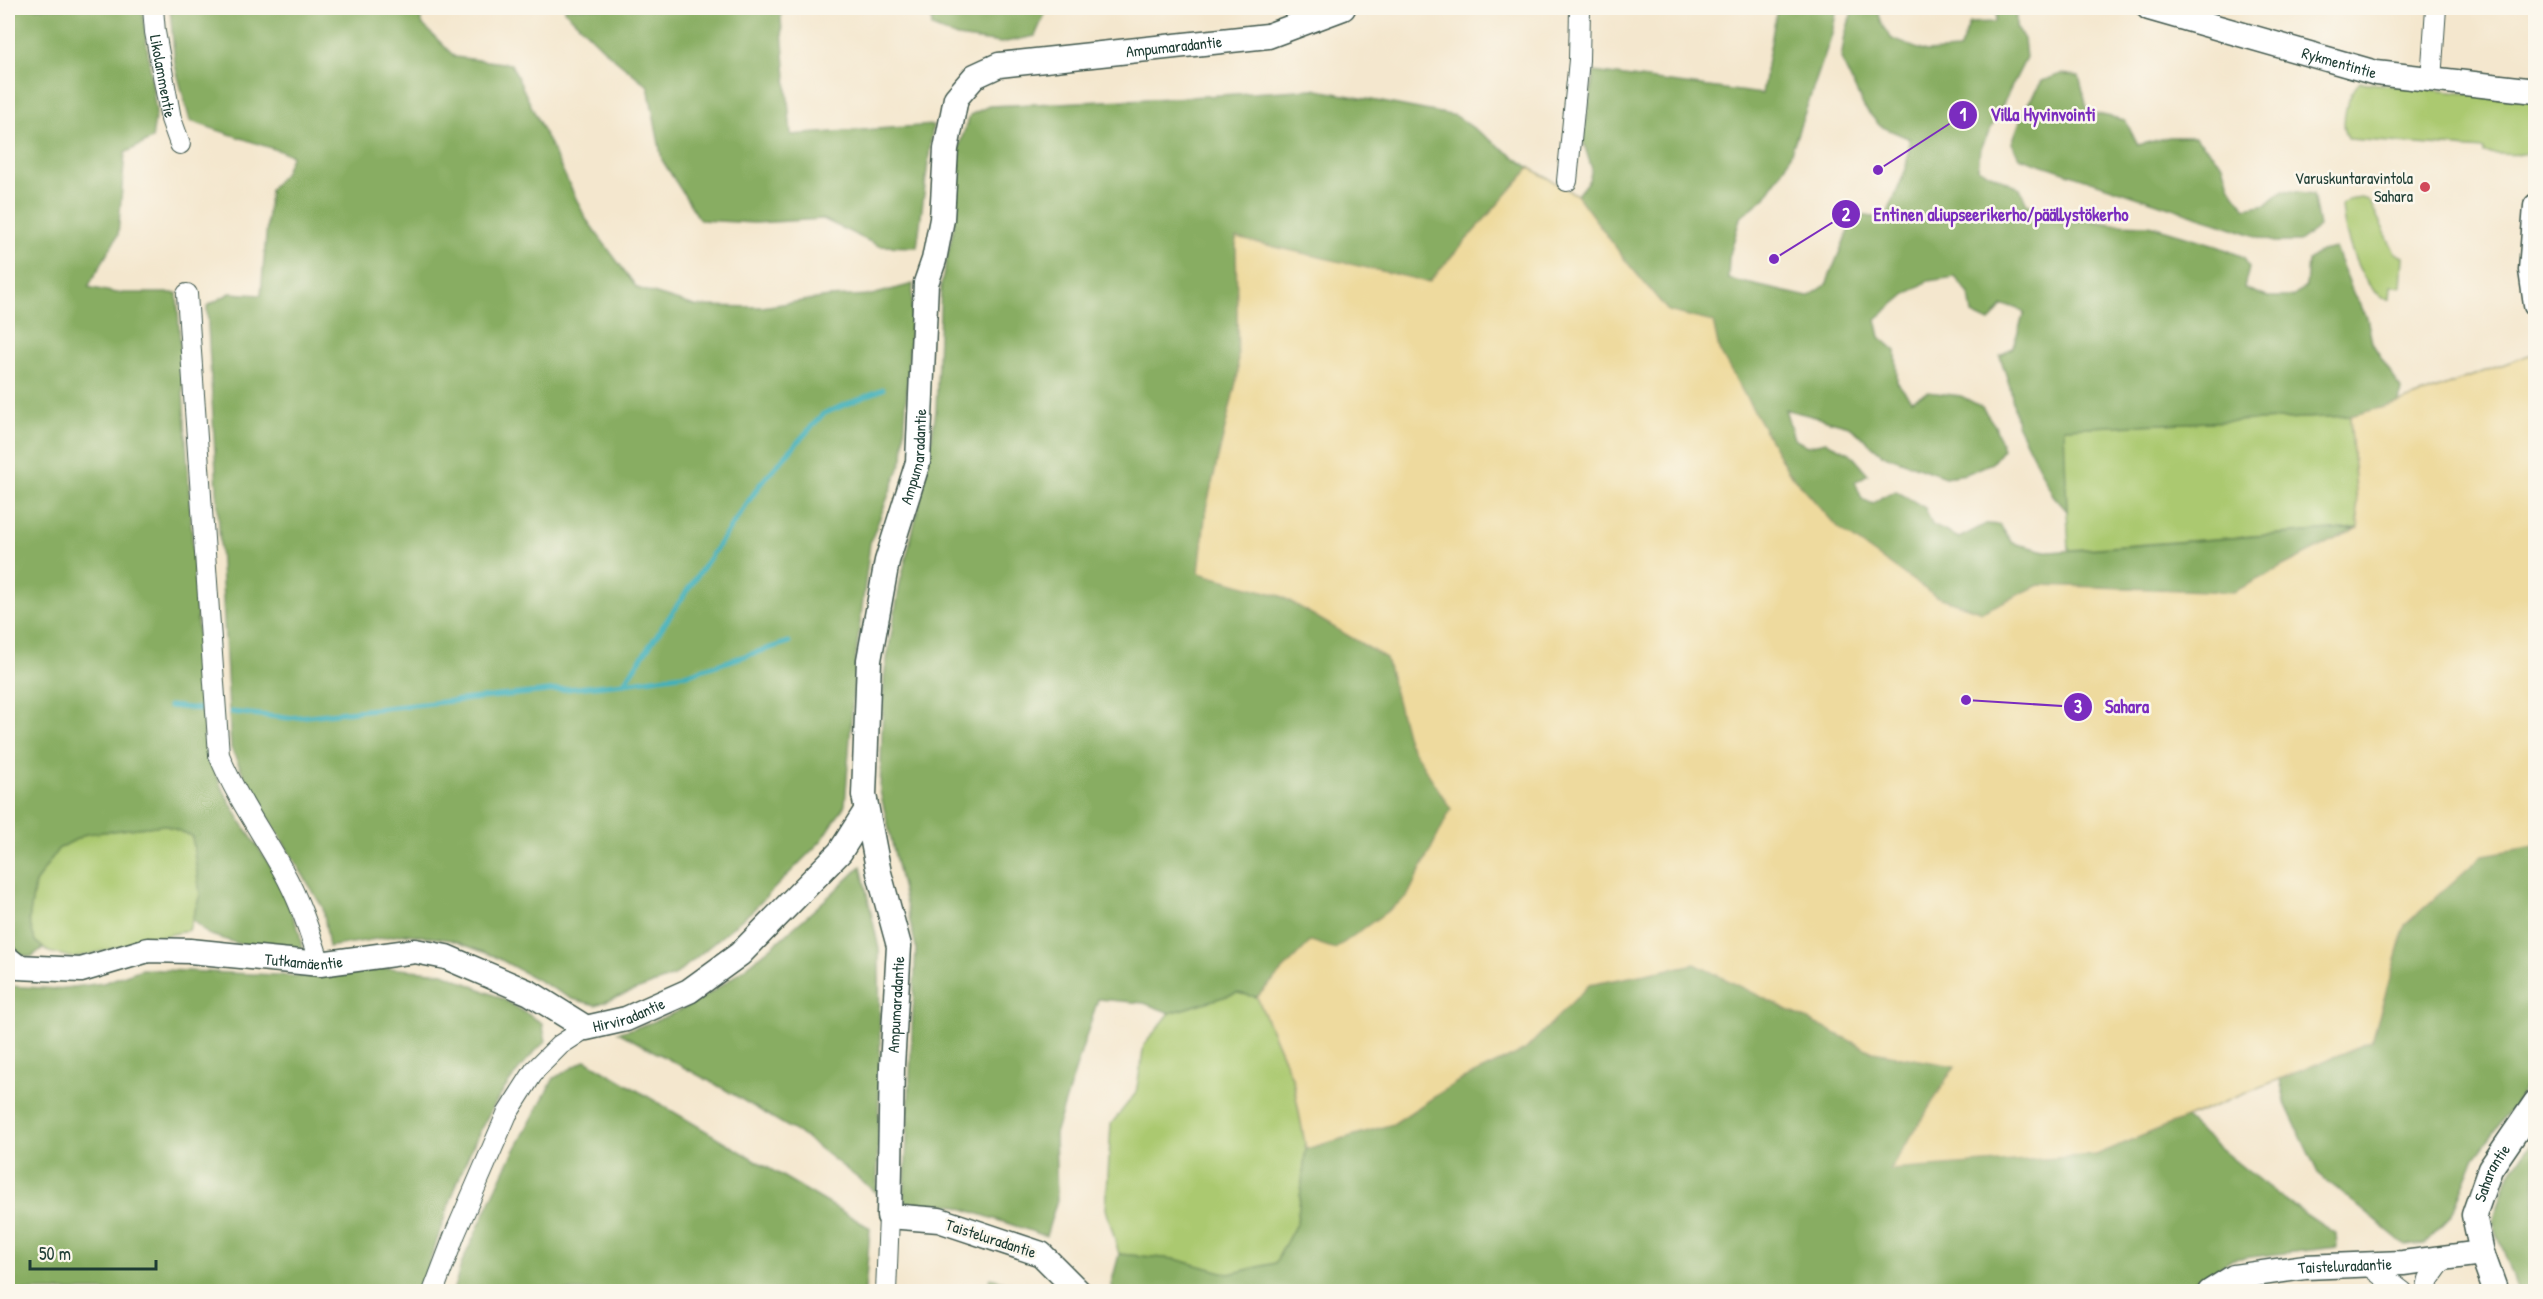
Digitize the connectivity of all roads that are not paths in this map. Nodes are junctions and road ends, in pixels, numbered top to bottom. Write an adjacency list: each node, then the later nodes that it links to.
1 (153, 8): 8 (street, Likolammentie)
2 (1343, 8): 13 (street, Ampumaradantie)
3 (1580, 8): 9 (street)
4 (2149, 8): 6 (street, Rykmentintie)
5 (2436, 8): 6 (street)
6 (2431, 80): 7 (street, Rykmentintie)
7 (2535, 91)
8 (180, 144)
9 (1567, 181)
10 (2535, 206): 12 (street)
11 (187, 294): 15 (street)
12 (2535, 306)
13 (866, 811): 16 (street, Hirviradantie); 18 (street, Ampumaradantie)
14 (8, 959): 15 (street, Tutkamäentie)
15 (320, 964): 16 (street, Tutkamäentie)
16 (586, 1028): 22 (street, Hirviradantie)
17 (2535, 1102): 19 (street, Saharantie)
18 (889, 1216): 23 (street); 24 (street, Taisteluradantie)
19 (2482, 1253): 20 (street, Taisteluradantie); 28 (street, Saharantie)
20 (2444, 1258): 21 (street, Taisteluradantie); 27 (street)
21 (2368, 1265): 25 (street, Taisteluradantie); 26 (street)
22 (433, 1292)
23 (886, 1292)
24 (1078, 1292)
25 (2210, 1292)
26 (2403, 1292)
27 (2426, 1292)
28 (2496, 1292)

